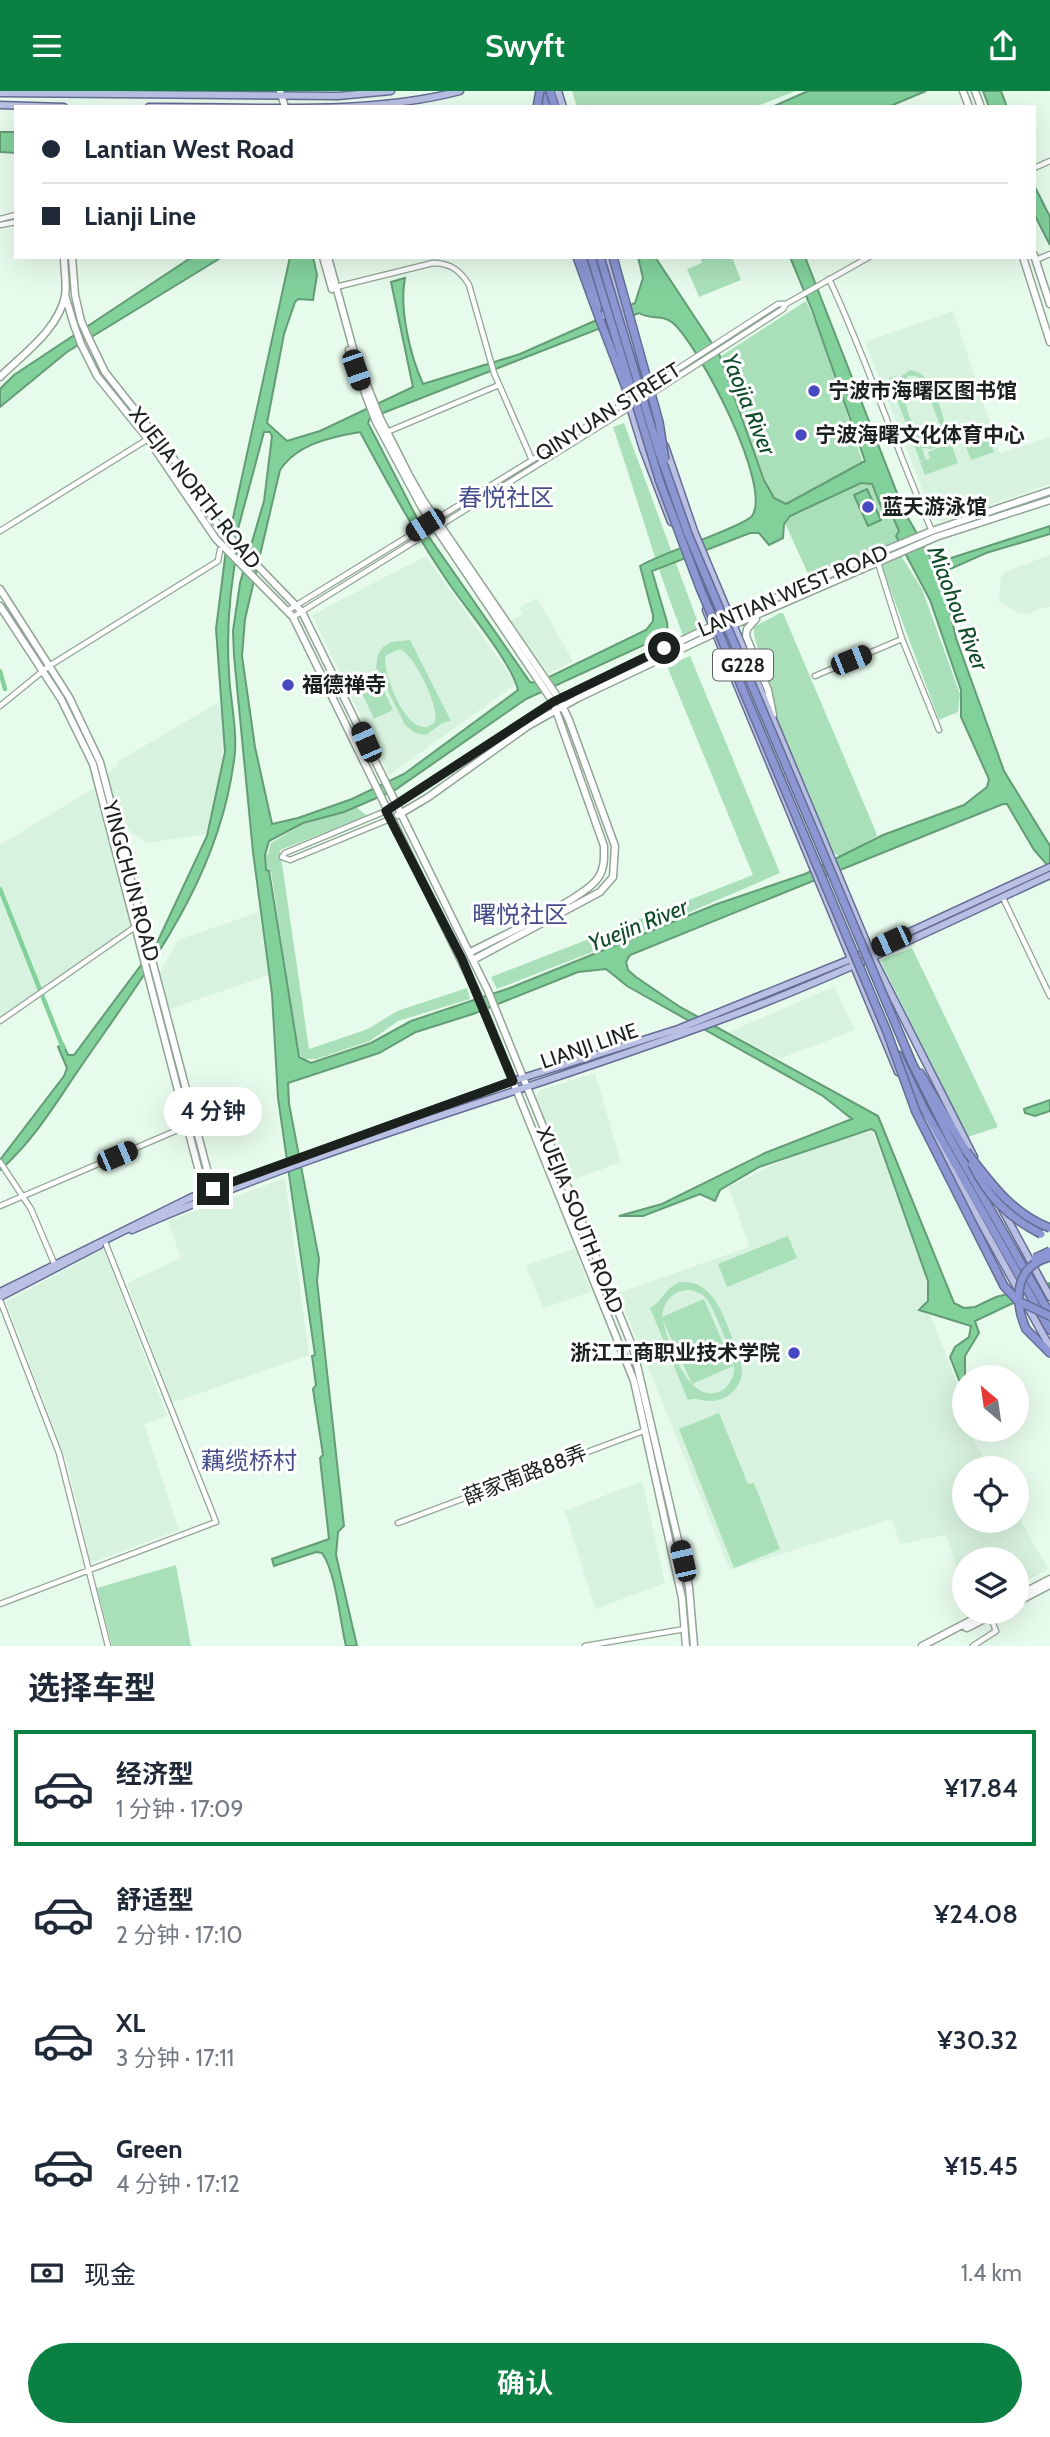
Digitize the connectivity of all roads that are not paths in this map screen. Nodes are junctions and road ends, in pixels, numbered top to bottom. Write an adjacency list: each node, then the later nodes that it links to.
1 (391, 91): 6 (main road)
2 (460, 91): 9 (main road)
3 (56, 92): 4 (main road); 5 (main road)
4 (65, 92): 6 (main road)
5 (0, 93)
6 (279, 94)
7 (0, 104): 8 (main road)
8 (30, 105)
9 (319, 105)
10 (1050, 161): 11 (street)
11 (1037, 167)
12 (64, 259): 27 (street)
13 (72, 259): 52 (street, XUEJIA NORTH ROAD, bridge)
14 (327, 259): 26 (street)
15 (578, 259): 30 (highway)
16 (587, 259): 30 (highway)
17 (588, 259): 35 (main road, bridge)
18 (588, 259): 37 (highway, G228, bridge)
19 (601, 259): 41 (highway, G228, bridge)
20 (607, 259): 34 (main road, bridge)
21 (613, 259): 41 (highway, bridge)
22 (865, 259): 25 (street, QINYUAN STREET)
23 (1024, 259): 31 (street)
24 (1035, 259): 29 (street)
25 (826, 281): 28 (street, QINYUAN STREET); 46 (street)
26 (334, 287): 33 (street); 36 (street)
27 (65, 295): 32 (street); 39 (street, XUEJIA NORTH ROAD, bridge)
28 (786, 304): 34 (street, QINYUAN STREET); 34 (street, QINYUAN STREET)
29 (1050, 304)
30 (600, 320): 37 (highway, bridge)
31 (1050, 340)
32 (0, 377)
33 (499, 385): 38 (street); 40 (street)
34 (648, 392): 35 (street, QINYUAN STREET); 58 (main road)
35 (629, 404): 40 (street, QINYUAN STREET); 44 (street, QINYUAN STREET); 59 (main road, bridge)
36 (377, 419): 38 (street); 44 (street)
37 (642, 422): 85 (highway, G228, bridge)
38 (387, 432): 44 (street)
39 (148, 439): 45 (street); 48 (street, XUEJIA NORTH ROAD)
40 (532, 460): 44 (street, QINYUAN STREET)
41 (669, 481): 86 (highway, G228, bridge)
42 (1050, 491): 46 (street)
43 (1050, 500): 47 (street)
44 (433, 525): 52 (street, QINYUAN STREET); 55 (street, QINYUAN STREET); 66 (street)
45 (0, 531)
46 (932, 531): 47 (street)
47 (925, 538): 49 (street)
48 (221, 548): 54 (street, XUEJIA NORTH ROAD); 63 (street)
49 (903, 548): 50 (street, LANTIAN WEST ROAD); 58 (street, LANTIAN WEST ROAD)
50 (878, 563): 56 (street, LANTIAN WEST ROAD); 62 (street)
51 (0, 589): 63 (street, YINGCHUN ROAD)
52 (295, 605): 54 (street, QINYUAN STREET); 55 (street, XUEJIA NORTH ROAD)
53 (0, 606): 64 (street, YINGCHUN ROAD)
54 (286, 611): 57 (street, XUEJIA NORTH ROAD)
55 (302, 612): 57 (street, QINYUAN STREET); 70 (street, XUEJIA NORTH ROAD)
56 (764, 613): 60 (street, LANTIAN WEST ROAD); 68 (street)
57 (293, 617): 71 (street, XUEJIA NORTH ROAD)
58 (731, 617): 59 (street, LANTIAN WEST ROAD); 60 (main road)
59 (712, 625): 61 (main road); 66 (street, LANTIAN WEST ROAD)
60 (735, 625): 61 (street, LANTIAN WEST ROAD); 68 (main road)
61 (715, 633): 66 (street, LANTIAN WEST ROAD); 82 (main road, bridge)
62 (902, 639): 65 (street); 69 (street)
63 (49, 666): 64 (street); 95 (street, YINGCHUN ROAD)
64 (43, 672): 67 (street); 78 (street, YINGCHUN ROAD)
65 (815, 676)
66 (558, 704): 70 (street, LANTIAN WEST ROAD); 72 (street, LANTIAN WEST ROAD); 79 (street); 81 (street)
67 (0, 706)
68 (774, 721): 80 (main road)
69 (939, 730)
70 (396, 806): 71 (street, LANTIAN WEST ROAD); 72 (street)
71 (386, 811): 73 (street); 73 (street)
72 (400, 814): 73 (street, LANTIAN WEST ROAD); 79 (street)
73 (390, 819): 88 (street, XUEJIA SOUTH ROAD)
74 (1050, 867): 76 (main road)
75 (1050, 876): 76 (main road)
76 (1031, 881): 77 (main road); 80 (main road)
77 (1003, 898): 80 (main road); 83 (street)
78 (135, 927): 84 (street); 91 (street, YINGCHUN ROAD)
79 (469, 953): 81 (street)
80 (871, 954): 82 (main road); 107 (main road)
81 (473, 960): 87 (street, XUEJIA SOUTH ROAD)
82 (852, 963): 87 (main road, LIANJI LINE); 89 (main road, LIANJI LINE); 110 (main road, bridge)
83 (1050, 996)
84 (0, 1021)
85 (887, 1032): 108 (highway, bridge); 109 (highway, G228, bridge)
86 (912, 1063): 92 (highway); 108 (highway, G228, bridge)
87 (522, 1078): 88 (main road, LIANJI LINE); 89 (street, XUEJIA SOUTH ROAD)
88 (513, 1081): 90 (street, XUEJIA SOUTH ROAD); 93 (main road, LIANJI LINE)
89 (525, 1087): 90 (main road, LIANJI LINE); 112 (street, XUEJIA SOUTH ROAD)
90 (515, 1090): 93 (main road, LIANJI LINE); 113 (street, XUEJIA SOUTH ROAD)
91 (187, 1126): 96 (street); 97 (street, YINGCHUN ROAD)
92 (966, 1151): 99 (highway, bridge); 100 (highway, bridge)
93 (304, 1158): 95 (main road, LIANJI LINE)
94 (0, 1162): 96 (street)
95 (213, 1192): 97 (main road, LIANJI LINE)
96 (23, 1195): 98 (street); 104 (street)
97 (201, 1197): 101 (main road, LIANJI LINE); 104 (main road, LIANJI LINE)
98 (0, 1206)
99 (1050, 1229)
100 (1050, 1237)
101 (104, 1242): 106 (main road, LIANJI LINE); 115 (street)
102 (1050, 1251): 105 (highway, bridge)
103 (1050, 1257): 105 (highway, bridge)
104 (54, 1263): 106 (main road, LIANJI LINE)
105 (1023, 1278): 111 (highway, bridge)
106 (0, 1296): 115 (street)
107 (1049, 1296)
108 (1050, 1315)
109 (1050, 1331)
110 (1050, 1347)
111 (1050, 1353)
112 (653, 1429): 113 (street, 薛家南路88弄); 127 (street, XUEJIA SOUTH ROAD)
113 (644, 1430): 114 (street, 薛家南路88弄); 123 (street, XUEJIA SOUTH ROAD)
114 (398, 1523)
115 (89, 1569): 120 (street); 124 (street)
116 (1050, 1579): 118 (street)
117 (1050, 1585): 119 (street)
118 (1029, 1590)
119 (1029, 1596)
120 (0, 1604)
121 (968, 1624): 128 (street)
122 (993, 1624): 129 (street)
123 (684, 1629): 125 (street); 126 (street, XUEJIA SOUTH ROAD)
124 (108, 1646)
125 (585, 1646)
126 (686, 1646)
127 (694, 1646)
128 (922, 1646)
129 (973, 1646)

